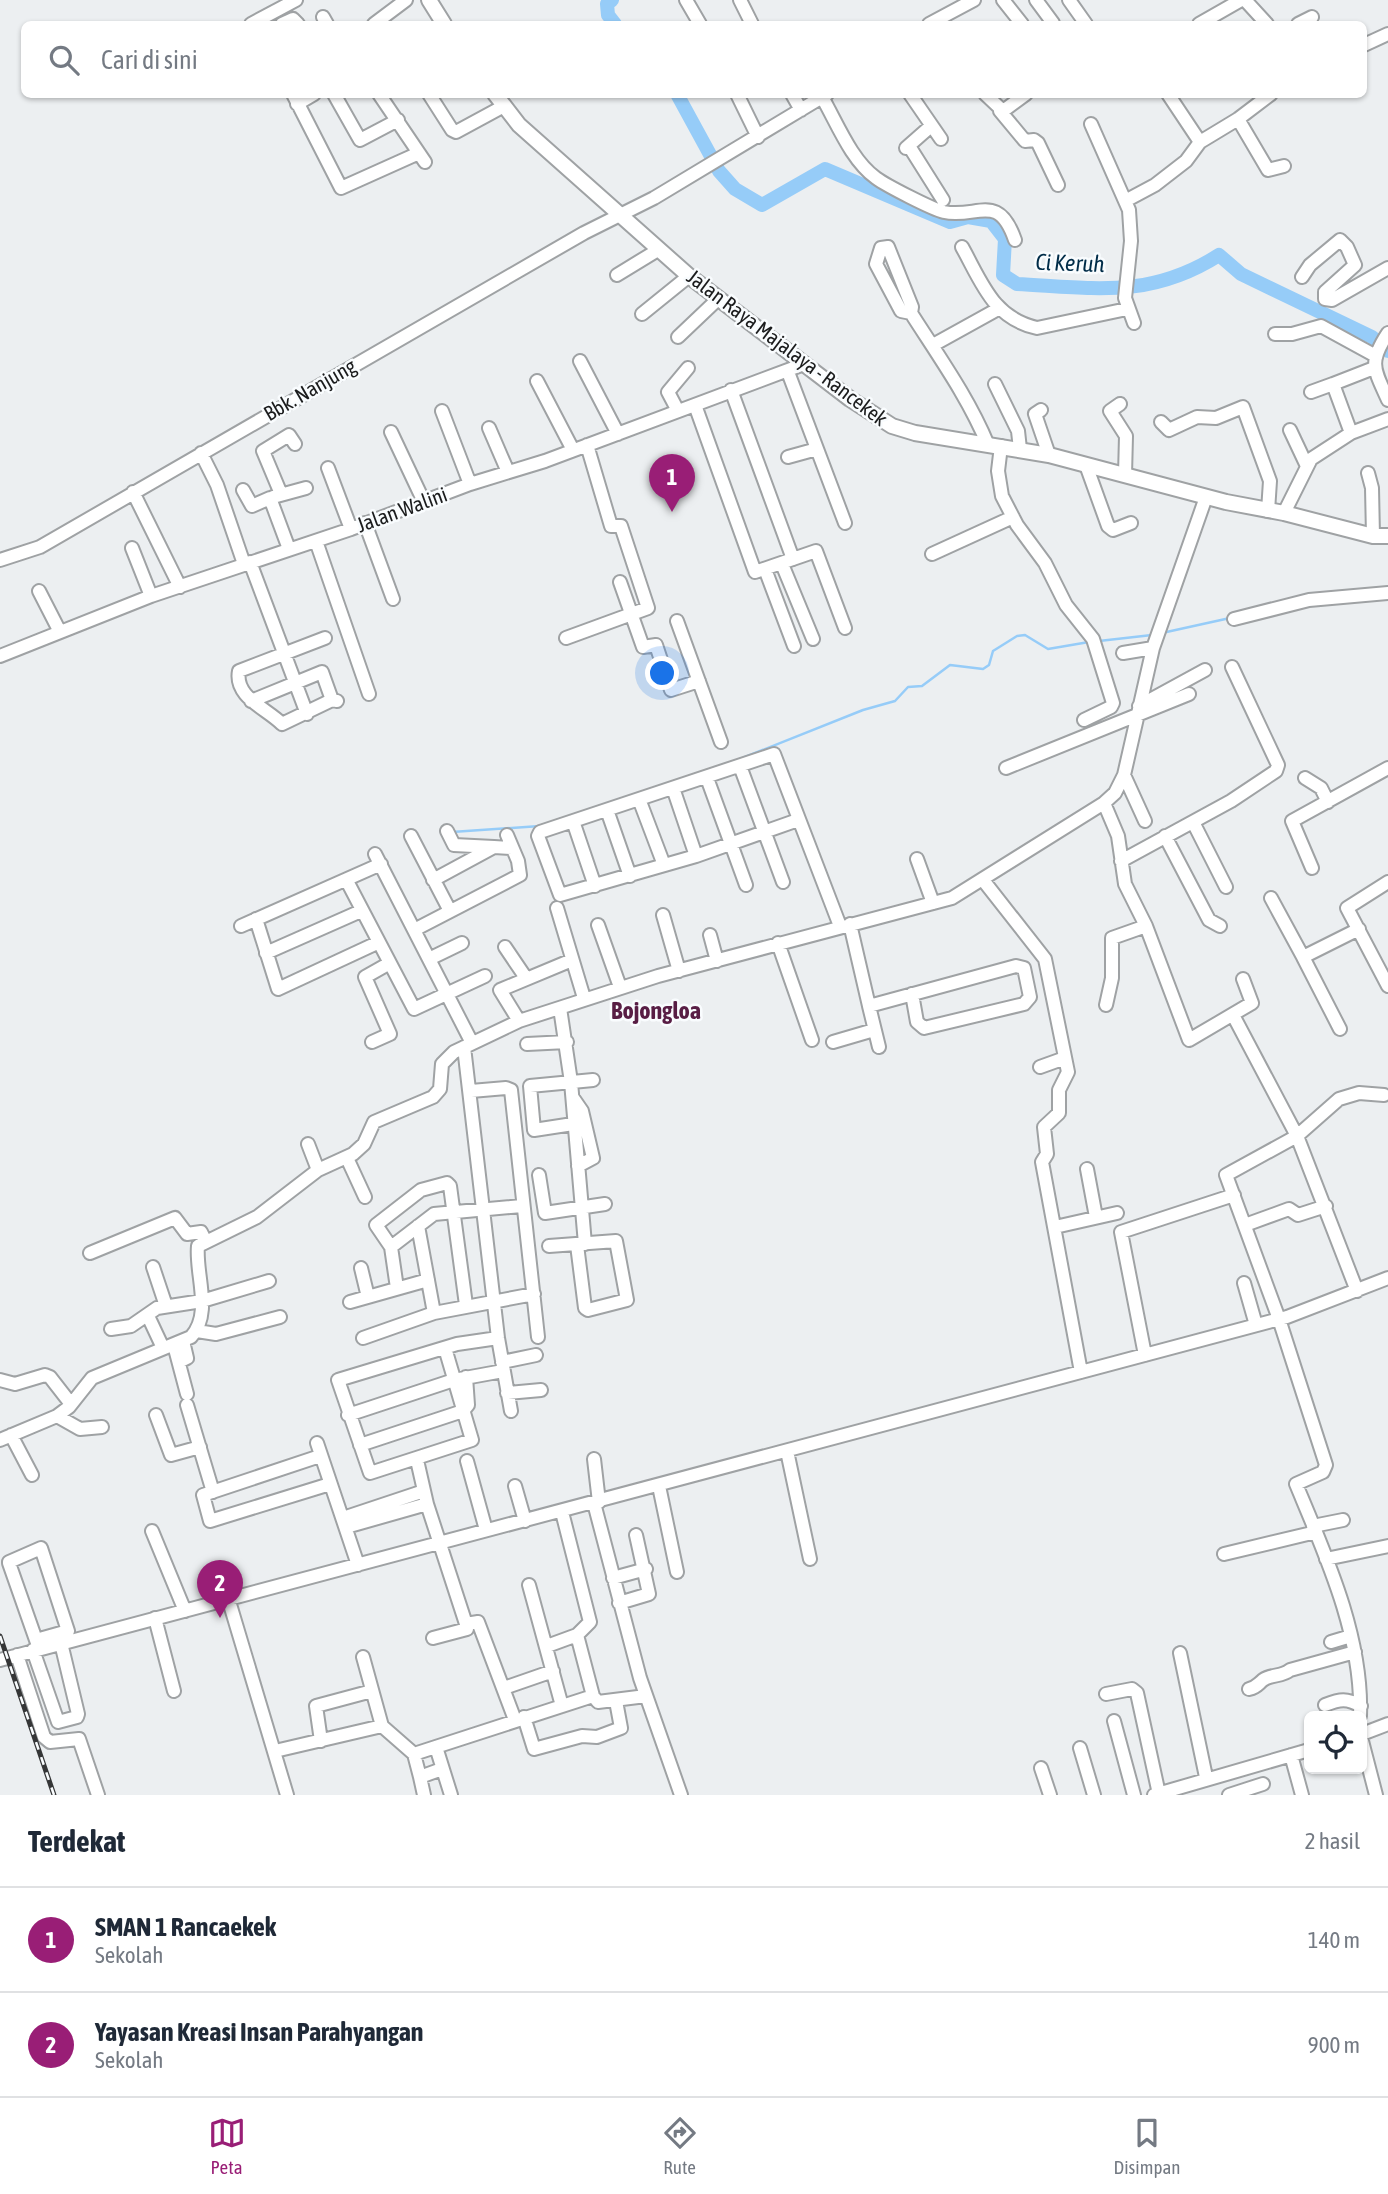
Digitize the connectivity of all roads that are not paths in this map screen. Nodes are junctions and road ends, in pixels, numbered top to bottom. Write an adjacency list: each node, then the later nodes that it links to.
1 (296, 0): 12 (street)
2 (406, 0): 13 (street)
3 (429, 0): 14 (main road)
4 (686, 0): 15 (street)
5 (740, 0): 16 (street)
6 (974, 0): 17 (street)
7 (1003, 0): 18 (street)
8 (1036, 0): 19 (street)
9 (1069, 0): 20 (street)
10 (1243, 0): 21 (street); 22 (street)
11 (1312, 17): 23 (street)
12 (259, 21)
13 (378, 21)
14 (442, 21)
15 (697, 21)
16 (750, 21)
17 (937, 21)
18 (1020, 21)
19 (1052, 21)
20 (1084, 21)
21 (1204, 21)
22 (1264, 21)
23 (1304, 21)
24 (1388, 34): 25 (street)
25 (1367, 43)
26 (336, 98): 43 (street)
27 (382, 98): 43 (street)
28 (432, 98): 39 (street)
29 (739, 98): 46 (street)
30 (794, 98): 40 (street)
31 (822, 98): 40 (street, Bbk. Nanjung)
32 (826, 98): 52 (street)
33 (913, 98): 45 (street)
34 (989, 98): 41 (street)
35 (1020, 98): 41 (street)
36 (1171, 98): 48 (street)
37 (1266, 98): 42 (street)
38 (295, 99): 43 (street)
39 (500, 100): 53 (main road, Jalan Raya Majalaya - Rancekek)
40 (801, 110): 46 (street, Bbk. Nanjung)
41 (1000, 111): 50 (street)
42 (1238, 119): 48 (street); 49 (street)
43 (398, 120)
44 (1091, 124): 51 (street)
45 (931, 126): 47 (street); 52 (street)
46 (758, 137): 53 (street, Bbk. Nanjung)
47 (940, 139)
48 (1200, 142): 51 (street)
49 (1284, 166)
50 (1058, 185)
51 (1127, 200): 62 (street)
52 (926, 203): 54 (street)
53 (619, 215): 56 (main road, Jalan Raya Majalaya - Rancekek); 101 (street, Bbk. Nanjung)
54 (1015, 240)
55 (962, 247): 63 (street)
56 (658, 250): 58 (street); 59 (main road, Jalan Raya Majalaya - Rancekek)
57 (1388, 268): 60 (street)
58 (617, 275)
59 (689, 276): 61 (main road, Jalan Raya Majalaya - Rancekek); 65 (street)
60 (1302, 277)
61 (719, 299): 69 (street); 73 (main road, Jalan Raya Majalaya - Rancekek)
62 (1126, 304): 63 (street); 66 (street)
63 (998, 309): 70 (street)
64 (911, 313): 64 (street); 70 (street)
65 (642, 314)
66 (1134, 323)
67 (1388, 333): 71 (street)
68 (1275, 334): 71 (street)
69 (678, 337)
70 (933, 345): 97 (street)
71 (1375, 352): 75 (street)
72 (580, 361): 94 (street)
73 (804, 364): 76 (street, Jalan Walini); 97 (main road, Jalan Raya Majalaya - Rancekek)
74 (688, 368): 87 (street)
75 (1374, 369): 79 (street); 82 (street)
76 (788, 372): 80 (street, Jalan Walini); 98 (street)
77 (537, 381): 100 (street)
78 (995, 384): 99 (street)
79 (1333, 384): 81 (street); 93 (street)
80 (731, 390): 84 (street, Jalan Walini); 130 (street)
81 (1311, 392)
82 (1388, 400)
83 (1120, 404): 109 (street)
84 (695, 405): 87 (street, Jalan Walini); 132 (street)
85 (1041, 410): 102 (street)
86 (442, 411): 110 (street)
87 (678, 411): 94 (street, Jalan Walini)
88 (1388, 419): 93 (street)
89 (1161, 422): 117 (street)
90 (489, 428): 107 (street)
91 (1290, 430): 104 (street)
92 (391, 432): 116 (street)
93 (1351, 433): 104 (street)
94 (618, 434): 96 (street, Jalan Walini)
95 (295, 444): 114 (street)
96 (587, 445): 100 (street, Jalan Walini); 139 (street)
97 (995, 445): 99 (main road, Jalan Raya Majalaya - Rancekek); 119 (street)
98 (817, 449): 103 (street); 121 (street)
99 (1020, 449): 102 (main road, Jalan Raya Majalaya - Rancekek)
100 (573, 450): 107 (street, Jalan Walini)
101 (201, 453): 113 (street, Bbk. Nanjung); 131 (street)
102 (1049, 455): 105 (main road, Jalan Raya Majalaya - Rancekek)
103 (788, 457)
104 (1306, 464): 118 (street)
105 (1086, 465): 109 (main road, Jalan Raya Majalaya - Rancekek); 122 (street)
106 (328, 468): 123 (street)
107 (508, 472): 110 (street, Jalan Walini)
108 (1368, 473): 124 (street)
109 (1125, 475): 115 (main road, Jalan Raya Majalaya - Rancekek)
110 (470, 484): 116 (street, Jalan Walini)
111 (306, 488): 114 (street)
112 (243, 490): 114 (street)
113 (132, 492): 129 (street, Bbk. Nanjung); 134 (street)
114 (276, 496): 127 (street)
115 (1206, 497): 117 (main road, Jalan Raya Majalaya - Rancekek); 147 (street)
116 (424, 502): 120 (street, Jalan Walini)
117 (1268, 510): 118 (main road, Jalan Raya Majalaya - Rancekek)
118 (1284, 513): 124 (main road, Jalan Raya Majalaya - Rancekek)
119 (1013, 517): 128 (street); 161 (street)
120 (365, 523): 123 (street, Jalan Walini); 138 (street)
121 (845, 523)
122 (1131, 523)
123 (351, 529): 125 (street, Jalan Walini)
124 (1380, 536)
125 (316, 541): 127 (street, Jalan Walini); 156 (street)
126 (132, 548): 137 (street)
127 (289, 549): 131 (street, Jalan Walini)
128 (932, 554)
129 (0, 560)
130 (788, 562): 132 (street); 142 (street); 146 (street)
131 (247, 563): 134 (street, Jalan Walini); 150 (street)
132 (765, 569): 148 (street)
133 (620, 582): 139 (street)
134 (180, 587): 137 (street, Jalan Walini)
135 (39, 591): 143 (street)
136 (1388, 593): 140 (street)
137 (151, 596): 143 (street, Jalan Walini)
138 (393, 599)
139 (631, 614): 145 (street); 154 (street)
140 (1234, 619)
141 (677, 621): 154 (street)
142 (845, 628)
143 (60, 632): 151 (street, Jalan Walini)
144 (325, 638): 150 (street)
145 (566, 638)
146 (813, 639)
147 (1155, 639): 149 (street); 159 (street)
148 (794, 646)
149 (1123, 653)
150 (284, 654): 155 (street); 158 (street)
151 (0, 656)
152 (1232, 667): 177 (street)
153 (1205, 670): 159 (street)
154 (699, 681): 162 (street)
155 (295, 683): 158 (street); 160 (street); 160 (street)
156 (369, 694)
157 (1189, 694): 159 (street)
158 (251, 701): 160 (street)
159 (1138, 712): 164 (street); 166 (street)
160 (307, 714)
161 (1084, 720)
162 (721, 742)
163 (740, 766): 167 (street); 174 (street); 179 (street)
164 (1006, 768)
165 (1388, 768): 171 (street)
166 (1124, 775): 172 (street); 176 (street)
167 (708, 778): 169 (street); 183 (street)
168 (1305, 778): 171 (street)
169 (673, 788): 170 (street); 187 (street)
170 (639, 799): 173 (street); 191 (street)
171 (1328, 802): 192 (street)
172 (1104, 803): 189 (street); 195 (street)
173 (607, 810): 175 (street); 193 (street)
174 (798, 820): 179 (street); 210 (street)
175 (573, 821): 200 (street); 200 (street)
176 (1146, 821)
177 (1193, 822): 182 (street); 201 (street)
178 (447, 831): 184 (street)
179 (764, 833): 183 (street); 197 (street)
180 (507, 835): 186 (street)
181 (411, 836): 194 (street)
182 (1165, 836): 189 (street); 213 (street)
183 (731, 844): 187 (street); 199 (street)
184 (454, 845): 185 (street); 190 (street)
185 (494, 846): 186 (street); 190 (street)
186 (512, 848): 206 (street)
187 (696, 856): 191 (street)
188 (917, 859): 203 (street)
189 (1121, 861): 212 (street)
190 (464, 863): 194 (street)
191 (664, 866): 193 (street)
192 (1312, 868)
193 (630, 876): 200 (street)
194 (433, 880): 206 (street)
195 (983, 880): 203 (street); 250 (street)
196 (347, 881): 205 (street); 208 (street); 214 (street)
197 (783, 882)
198 (1388, 882): 215 (street)
199 (746, 885)
200 (595, 886)
201 (1226, 887)
202 (1271, 898): 222 (street)
203 (933, 903): 210 (street)
204 (557, 908): 224 (street)
205 (361, 911): 217 (street); 221 (street)
206 (450, 911): 214 (street)
207 (663, 915): 227 (street)
208 (256, 919): 211 (street); 221 (street)
209 (598, 925): 232 (street)
210 (845, 925): 219 (street); 236 (street)
211 (241, 926)
212 (1146, 926): 237 (street); 239 (street)
213 (1220, 926)
214 (416, 929): 223 (street)
215 (1359, 929): 222 (street); 231 (street)
216 (710, 935): 225 (street)
217 (377, 943): 221 (street); 226 (street)
218 (462, 943): 223 (street)
219 (778, 943): 225 (street); 243 (street)
220 (505, 947): 229 (street)
221 (266, 953)
222 (1303, 957): 241 (street)
223 (429, 959): 234 (street)
224 (572, 960): 229 (street); 235 (street)
225 (717, 961): 227 (street)
226 (388, 964): 234 (street); 244 (street)
227 (679, 971): 232 (street)
228 (485, 976): 234 (street)
229 (526, 978): 240 (street)
230 (1243, 979): 239 (street)
231 (1388, 986)
232 (620, 987): 235 (street)
233 (912, 994): 233 (street); 236 (street)
234 (449, 995): 248 (street)
235 (584, 998): 238 (street)
236 (869, 1006): 242 (street)
237 (1106, 1006)
238 (560, 1008): 240 (street); 245 (street)
239 (1233, 1015): 258 (street)
240 (519, 1021): 248 (street)
241 (1340, 1028)
242 (874, 1030): 246 (street); 249 (street)
243 (812, 1040)
244 (372, 1042)
245 (567, 1042): 247 (street); 253 (street)
246 (833, 1042)
247 (527, 1044)
248 (468, 1045): 254 (street); 260 (street)
249 (880, 1047)
250 (1065, 1058): 251 (street); 277 (street)
251 (1040, 1068)
252 (593, 1080): 253 (street)
253 (571, 1082): 256 (street); 257 (street)
254 (471, 1091): 268 (street); 270 (street)
255 (1384, 1095): 258 (street)
256 (573, 1098): 257 (street); 261 (street)
257 (573, 1124): 261 (street)
258 (1297, 1136): 265 (street); 269 (street)
259 (308, 1144): 263 (street)
260 (347, 1158): 263 (street); 266 (street)
261 (578, 1166): 271 (street)
262 (1087, 1169): 274 (street)
263 (318, 1170): 278 (street)
264 (539, 1175): 271 (street)
265 (1234, 1195): 275 (street); 311 (street)
266 (365, 1197)
267 (605, 1204): 271 (street)
268 (522, 1206): 270 (street); 291 (street)
269 (1326, 1206): 275 (street); 290 (street)
270 (484, 1208): 272 (street); 294 (street)
271 (582, 1208): 279 (street)
272 (453, 1212): 276 (street); 281 (street); 296 (street)
273 (1117, 1213): 274 (street)
274 (1096, 1217): 277 (street)
275 (1245, 1225): 301 (street)
276 (418, 1226): 281 (street); 285 (street)
277 (1055, 1227): 313 (street)
278 (206, 1242): 282 (street); 293 (street)
279 (581, 1245): 279 (street); 280 (street)
280 (549, 1246)
281 (391, 1247): 289 (street)
282 (90, 1253)
283 (153, 1267): 297 (street)
284 (362, 1268): 292 (street)
285 (428, 1280): 289 (street); 298 (street)
286 (1387, 1280): 290 (street)
287 (269, 1281): 293 (street)
288 (1244, 1283): 302 (street)
289 (397, 1288): 292 (street)
290 (1357, 1291): 301 (street)
291 (534, 1294): 294 (street); 305 (street)
292 (368, 1297): 295 (street)
293 (201, 1301): 297 (street); 304 (street)
294 (494, 1301): 296 (street); 307 (street)
295 (350, 1302)
296 (466, 1305): 298 (street)
297 (166, 1306): 299 (street)
298 (434, 1313): 306 (street)
299 (148, 1316): 303 (street); 308 (street)
300 (280, 1317): 304 (street)
301 (1279, 1319): 302 (street); 345 (street)
302 (1256, 1325): 311 (street)
303 (111, 1329)
304 (197, 1331): 308 (street)
305 (538, 1337)
306 (363, 1338)
307 (498, 1338): 309 (street); 312 (street)
308 (174, 1345): 318 (street); 328 (street)
309 (445, 1348): 314 (street); 322 (street)
310 (536, 1355): 312 (street)
311 (1144, 1355): 313 (street)
312 (502, 1366): 314 (street); 317 (street)
313 (1081, 1372): 329 (street)
314 (460, 1379): 319 (street); 322 (street)
315 (0, 1380): 318 (street)
316 (541, 1390): 317 (street)
317 (507, 1393): 320 (street)
318 (71, 1404): 323 (street)
319 (463, 1411): 327 (street); 332 (street)
320 (511, 1411)
321 (156, 1415): 328 (street)
322 (348, 1415): 327 (street)
323 (57, 1416): 324 (street); 325 (street)
324 (102, 1427)
325 (6, 1437): 334 (street)
326 (317, 1443): 330 (street)
327 (360, 1445): 332 (street)
328 (200, 1447): 338 (street)
329 (787, 1451): 337 (street); 352 (street)
330 (320, 1456): 335 (street); 338 (street)
331 (594, 1459): 340 (street)
332 (417, 1460): 339 (street)
333 (467, 1461): 346 (street)
334 (32, 1475)
335 (330, 1484): 338 (street); 344 (street)
336 (515, 1486): 343 (street)
337 (659, 1486): 340 (street); 356 (street)
338 (208, 1494)
339 (426, 1498): 344 (street); 349 (street)
340 (597, 1502): 341 (street); 357 (street)
341 (562, 1512): 343 (street); 364 (street)
342 (1343, 1520): 345 (street)
343 (524, 1521): 346 (street)
344 (344, 1522): 354 (street)
345 (1315, 1529): 351 (street); 353 (street)
346 (486, 1530): 349 (street)
347 (152, 1531): 361 (street)
348 (636, 1535): 355 (street)
349 (442, 1542): 354 (street); 363 (street)
350 (1388, 1546): 353 (street)
351 (1224, 1554)
352 (810, 1559)
353 (1326, 1559): 365 (street)
354 (358, 1565): 359 (street)
355 (646, 1569): 357 (street); 360 (street)
356 (677, 1572)
357 (613, 1578): 360 (street)
358 (529, 1585): 370 (street)
359 (229, 1601): 361 (street); 396 (street)
360 (619, 1603): 383 (street)
361 (185, 1611): 362 (street)
362 (155, 1618): 368 (street); 379 (street)
363 (466, 1624): 366 (street); 377 (street)
364 (577, 1635): 370 (street); 382 (street)
365 (1350, 1636): 367 (street); 371 (street)
366 (433, 1637)
367 (1331, 1642)
368 (61, 1643): 369 (street); 369 (street)
369 (36, 1646): 369 (street); 373 (street)
370 (547, 1646): 376 (street)
371 (1355, 1652): 378 (street); 387 (street)
372 (1180, 1653): 405 (street)
373 (16, 1655): 375 (street); 409 (street)
374 (363, 1657): 380 (street)
375 (0, 1660)
376 (553, 1671): 377 (street); 386 (street)
377 (504, 1689): 388 (street)
378 (1249, 1689)
379 (174, 1691)
380 (372, 1691): 391 (street); 393 (street)
381 (1106, 1694): 408 (street)
382 (593, 1696): 384 (street); 386 (street)
383 (646, 1696): 384 (street); 413 (street)
384 (616, 1701): 388 (street)
385 (1325, 1705): 387 (street)
386 (562, 1706): 388 (street)
387 (1360, 1711)
388 (519, 1719): 394 (street)
389 (1114, 1721): 416 (street)
390 (1388, 1724): 392 (street)
391 (382, 1726): 393 (street); 398 (street)
392 (1367, 1732)
393 (321, 1741): 396 (street)
394 (436, 1747): 398 (street); 403 (street)
395 (1080, 1748): 415 (street)
396 (275, 1751): 410 (street)
397 (1304, 1751): 399 (street)
398 (414, 1754): 404 (street)
399 (1291, 1755): 401 (street); 418 (street)
400 (1367, 1758): 407 (street)
401 (1257, 1766): 405 (street); 406 (street)
402 (1041, 1768): 414 (street)
403 (442, 1769): 404 (street); 412 (street)
404 (420, 1777): 411 (street)
405 (1206, 1777): 408 (street)
406 (1264, 1790): 417 (street)
407 (1380, 1792)
408 (1157, 1794)
409 (98, 1795)
410 (287, 1795)
411 (424, 1795)
412 (451, 1795)
413 (681, 1795)
414 (1050, 1795)
415 (1094, 1795)
416 (1134, 1795)
417 (1231, 1795)
418 (1302, 1795)

